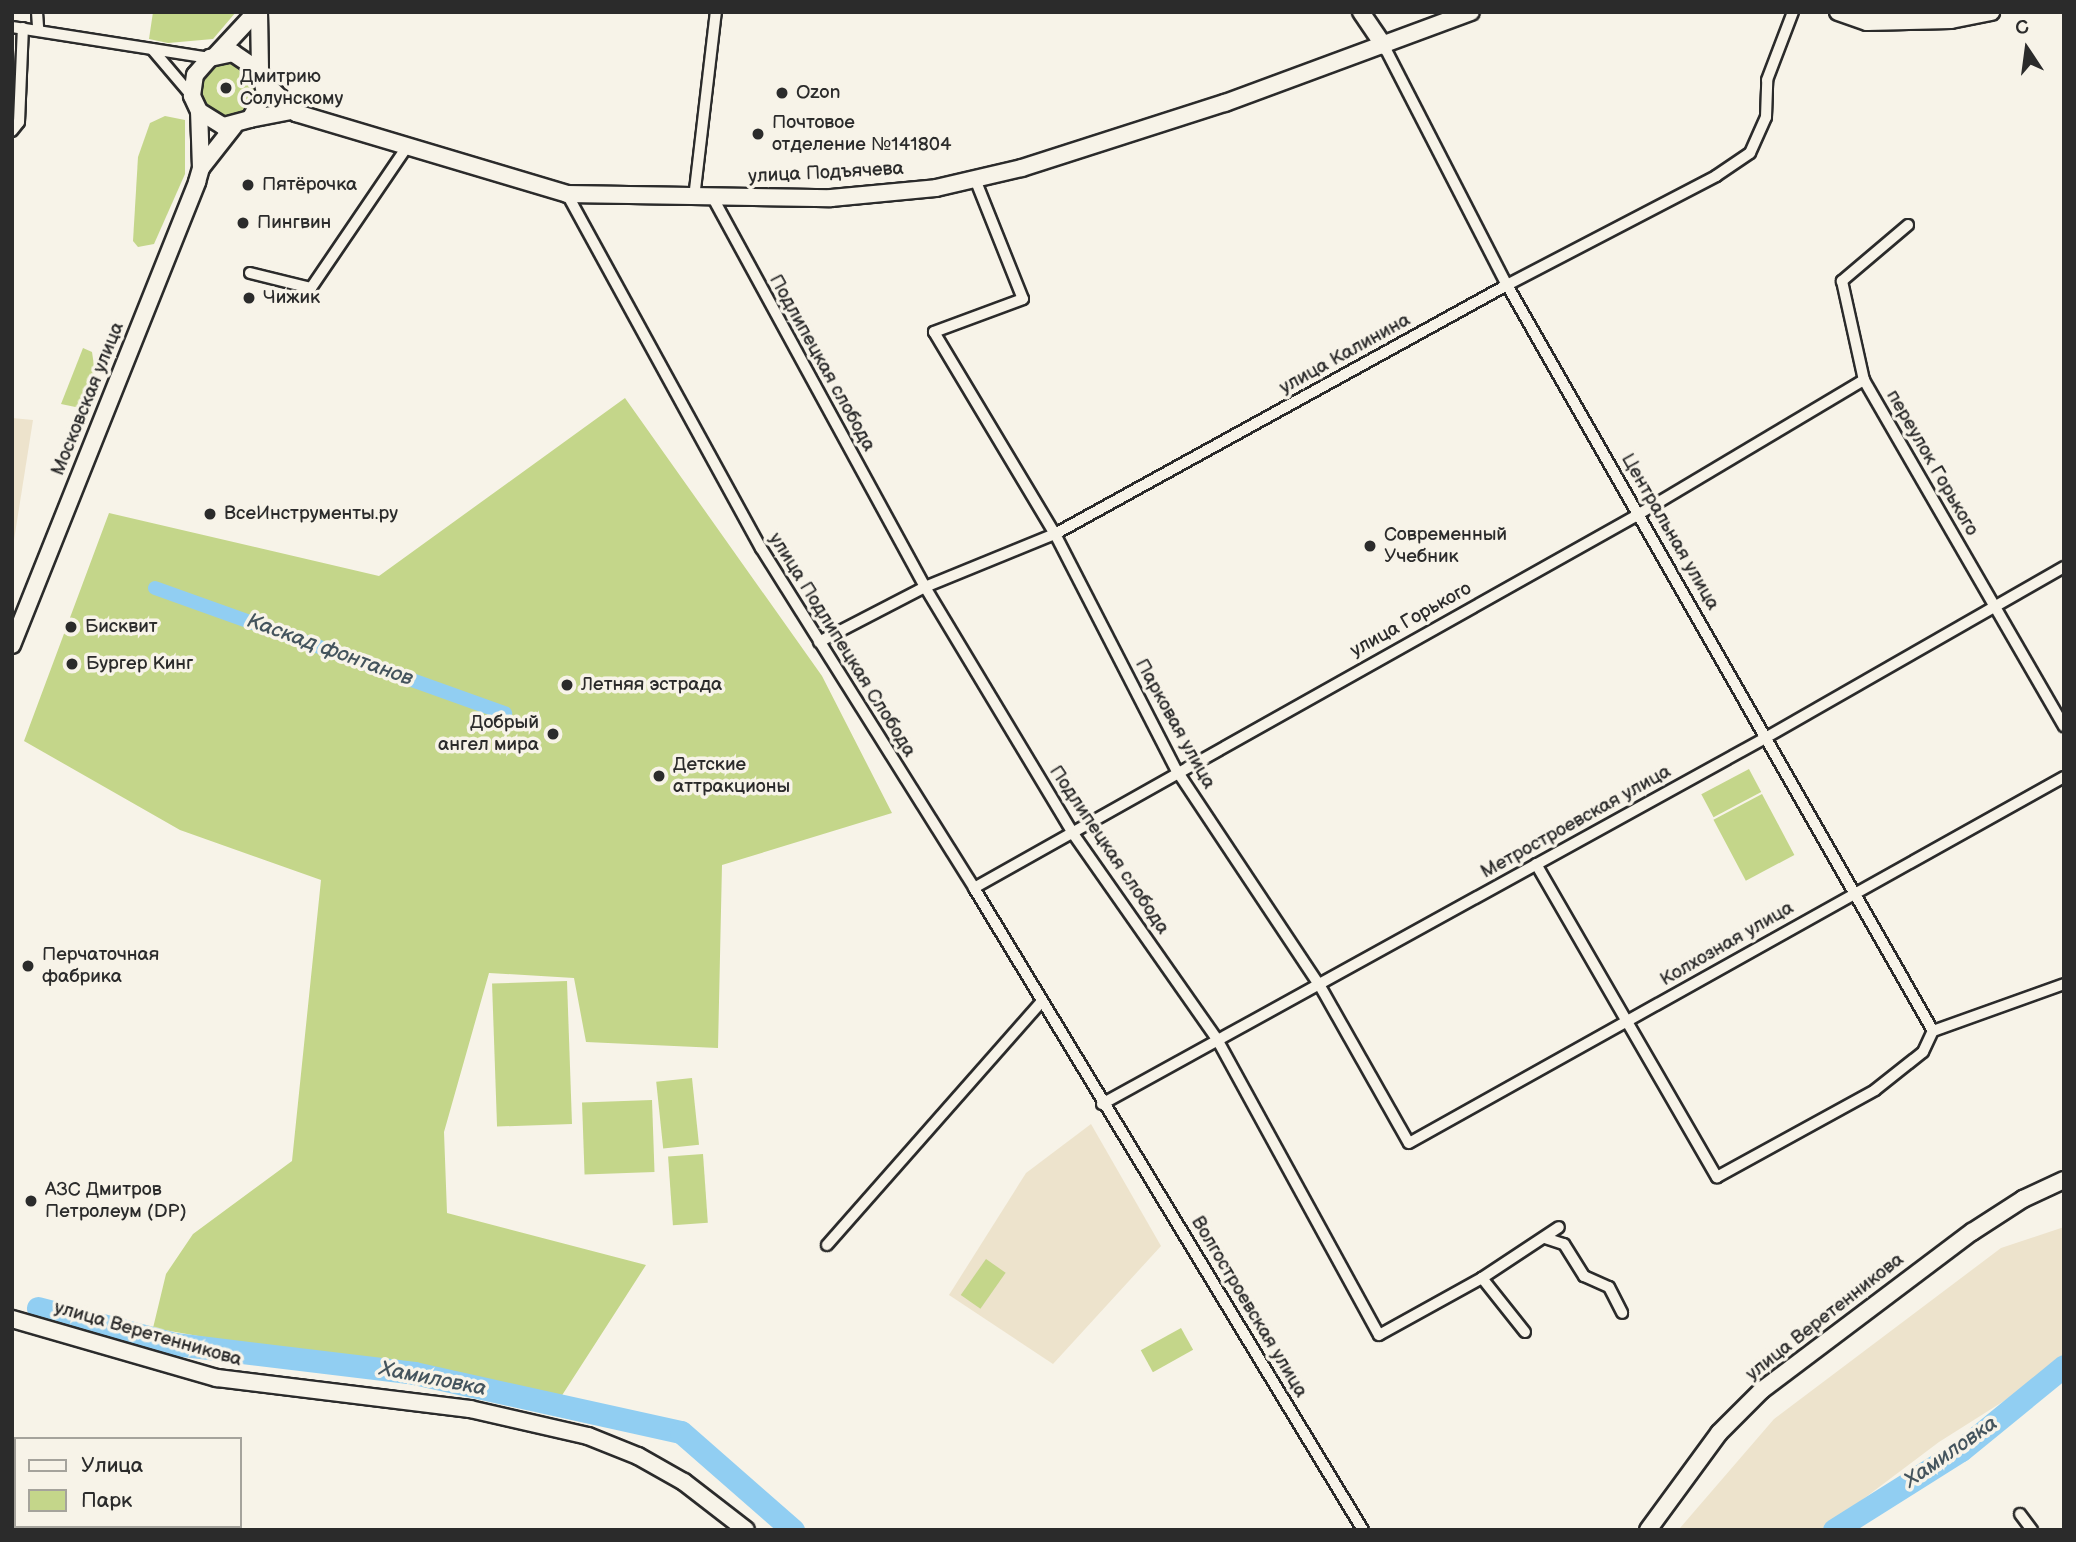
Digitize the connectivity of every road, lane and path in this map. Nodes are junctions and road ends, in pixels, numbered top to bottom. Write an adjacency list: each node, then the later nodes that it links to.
1 (37, 12): 10 (street)
2 (258, 12): 13 (main road); 14 (main road)
3 (716, 12): 25 (street)
4 (1362, 12): 11 (main road)
5 (1471, 12): 11 (main road, улица Подъячева)
6 (1793, 12): 29 (street, улица Калинина)
7 (1838, 12): 8 (main road)
8 (1991, 12)
9 (18, 28): 10 (street); 20 (street)
10 (38, 28): 12 (street)
11 (1384, 46): 23 (main road, улица Подъячева); 29 (street, Центральная улица)
12 (152, 49): 13 (street); 15 (street)
13 (213, 57): 14 (main road); 15 (main road)
14 (262, 76): 17 (main road, улица Подъячева); 18 (main road)
15 (192, 96): 16 (main road, Московская улица)
16 (199, 111): 19 (main road); 22 (main road, Московская улица)
17 (291, 111): 18 (main road, улица Подъячева); 21 (main road, улица Подъячева)
18 (250, 119): 19 (main road, Московская улица)
19 (234, 126): 22 (main road, Московская улица)
20 (12, 131)
21 (406, 148): 24 (main road, улица Подъячева); 28 (street)
22 (201, 168): 37 (main road, Московская улица)
23 (975, 179): 26 (main road, улица Подъячева); 32 (street, Парковая улица)
24 (568, 194): 25 (main road, улица Подъячева); 36 (street, улица Подлипецкая Слобода)
25 (694, 198): 26 (main road, улица Подъячева)
26 (713, 198): 34 (street, Подлипецкая слобода)
27 (1908, 225): 30 (street, переулок Горького)
28 (250, 273)
29 (1507, 285): 31 (street, Центральная улица); 32 (street, улица Калинина)
30 (1864, 380): 31 (street, улица Горького); 35 (street, переулок Горького)
31 (1639, 514): 39 (street, Центральная улица); 40 (street, улица Горького)
32 (1055, 534): 34 (street, улица Калинина); 40 (street, Парковая улица)
33 (2064, 567): 35 (street, Метростроевская улица)
34 (925, 587): 36 (street, улица Калинина); 42 (street, Подлипецкая слобода)
35 (1994, 604): 38 (street, переулок Горького); 39 (street, Метростроевская улица)
36 (819, 642): 44 (street, улица Подлипецкая Слобода)
37 (12, 645)
38 (2064, 726)
39 (1767, 737): 43 (street, Метростроевская улица); 45 (street, Центральная улица)
40 (1177, 771): 42 (street, улица Горького); 47 (street, Парковая улица)
41 (2064, 776): 45 (street, Колхозная улица)
42 (1074, 835): 44 (street, улица Горького); 51 (street, Подлипецкая слобода)
43 (1536, 864): 47 (street, Метростроевская улица); 49 (street)
44 (974, 888): 48 (street, улица Подлипецкая Слобода)
45 (1852, 892): 49 (street, Колхозная улица); 50 (street, Центральная улица)
46 (2064, 984): 50 (street)
47 (1320, 986): 51 (street, Метростроевская улица); 53 (street, Парковая улица)
48 (1042, 1001): 52 (street, улица Подлипецкая Слобода); 57 (street)
49 (1627, 1023): 50 (street); 53 (street, Колхозная улица)
50 (1933, 1031)
51 (1218, 1041): 52 (street, Метростроевская улица); 58 (street, Подлипецкая слобода)
52 (1102, 1104): 64 (street, Волгостроевская улица)
53 (1409, 1143)
54 (2064, 1181): 65 (main road, улица Веретенникова)
55 (1559, 1227): 56 (street, Подлипецкая слобода)
56 (1545, 1238): 58 (street, Подлипецкая слобода); 59 (street)
57 (827, 1245)
58 (1482, 1278): 61 (street)
59 (1622, 1313)
60 (12, 1319): 63 (main road, улица Веретенникова)
61 (1525, 1332)
62 (2020, 1514): 66 (street)
63 (746, 1530)
64 (1363, 1530)
65 (1648, 1530)
66 (2032, 1530)

